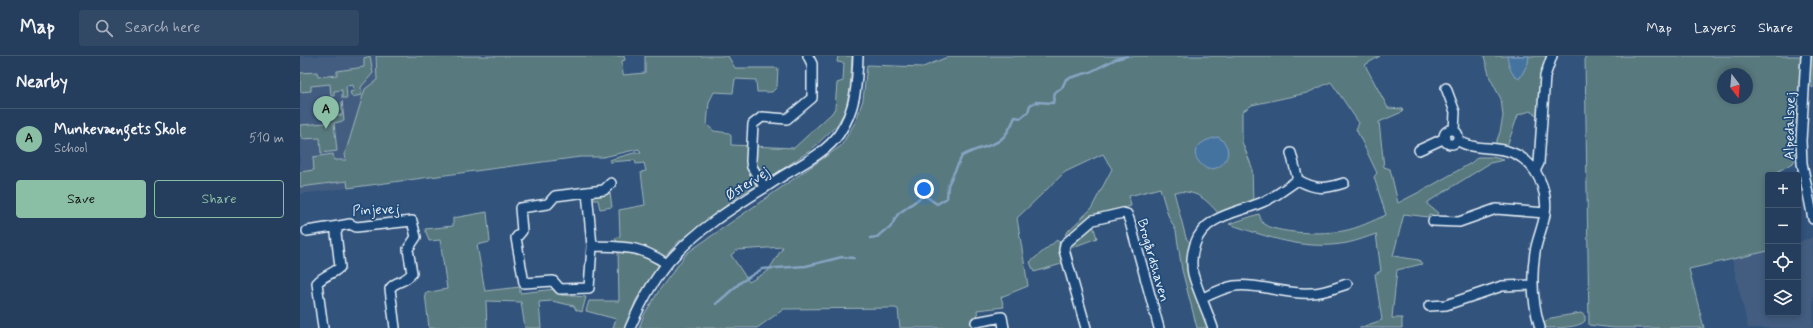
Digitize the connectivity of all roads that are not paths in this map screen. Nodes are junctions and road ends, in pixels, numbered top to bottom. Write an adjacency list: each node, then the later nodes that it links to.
1 (808, 56): 15 (street)
2 (858, 56): 15 (street, Østervej)
3 (1552, 56): 11 (street)
4 (1806, 56): 18 (street, Alpedalsvej)
5 (1446, 88): 6 (street)
6 (1454, 131): 7 (street); 8 (street)
7 (1444, 138): 8 (street); 9 (street)
8 (1457, 140): 11 (street)
9 (1419, 150)
10 (1291, 153): 12 (street)
11 (1535, 171): 17 (street)
12 (1298, 180): 14 (street); 26 (street)
13 (611, 183): 16 (street)
14 (1344, 183)
15 (765, 188): 23 (street, Østervej)
16 (587, 192): 22 (street); 22 (street)
17 (1545, 213): 19 (street); 25 (street)
18 (1813, 219)
19 (1433, 221)
20 (339, 226): 21 (street, Pinjevej); 29 (street, Pinjevej); 30 (street, Pinjevej)
21 (307, 231)
22 (592, 246): 23 (street)
23 (667, 264): 31 (street, Østervej)
24 (1347, 284): 26 (street)
25 (1532, 285): 27 (street); 36 (street)
26 (1202, 298): 35 (street)
27 (1428, 306)
28 (976, 322): 32 (street)
29 (323, 328)
30 (395, 328)
31 (630, 328)
32 (1004, 328)
33 (1086, 328): 34 (street, Brogårdshaven)
34 (1159, 328)
35 (1213, 328)
36 (1540, 328)

